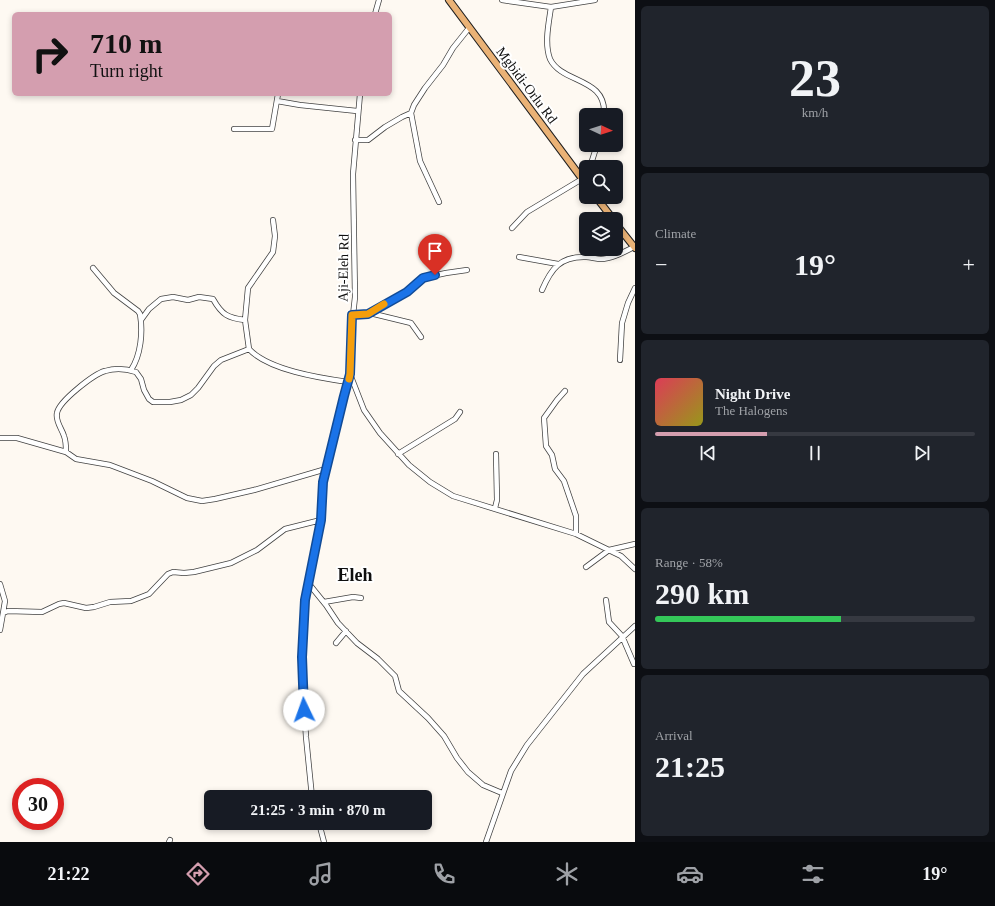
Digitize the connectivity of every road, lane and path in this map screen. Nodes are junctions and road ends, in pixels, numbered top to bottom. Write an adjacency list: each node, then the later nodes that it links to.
1 (379, 0): 6 (street)
2 (449, 0): 7 (main road, Mgbidi-Orlu Rd)
3 (502, 0): 5 (street)
4 (595, 0): 5 (street)
5 (551, 6): 11 (street)
6 (376, 12)
7 (469, 28): 13 (street); 16 (main road, Mgbidi-Orlu Rd)
8 (278, 96): 10 (street)
9 (360, 96): 12 (street, Aji-Eleh Rd)
10 (277, 101): 12 (street); 14 (street)
11 (605, 108)
12 (357, 111): 15 (street, Aji-Eleh Rd)
13 (411, 113): 15 (street); 18 (street)
14 (234, 129)
15 (355, 140): 30 (street, Aji-Eleh Rd)
16 (579, 171)
17 (579, 182): 20 (street)
18 (439, 202)
19 (273, 220): 32 (street)
20 (512, 228)
21 (623, 233): 22 (main road)
22 (634, 248): 24 (street)
23 (519, 257): 24 (street)
24 (558, 264): 28 (street)
25 (93, 268): 31 (street)
26 (468, 270): 29 (street)
27 (635, 288): 35 (street)
28 (542, 290)
29 (370, 313): 30 (street); 33 (street)
30 (352, 315): 37 (street, Aji-Eleh Rd)
31 (141, 320): 32 (street); 36 (street)
32 (245, 320): 34 (street)
33 (421, 337)
34 (249, 349): 36 (street); 38 (street)
35 (620, 360)
36 (131, 370): 42 (street)
37 (350, 374): 38 (street, Aji-Eleh Rd); 43 (street)
38 (348, 382): 45 (street, Aji-Eleh Rd)
39 (565, 391): 48 (street)
40 (460, 412): 43 (street)
41 (0, 438): 42 (street)
42 (66, 452): 45 (street)
43 (398, 454): 46 (street)
44 (496, 454): 46 (street)
45 (326, 469): 47 (street, Aji-Eleh Rd)
46 (495, 508): 48 (street)
47 (321, 520): 54 (street, Aji-Eleh Rd); 58 (street)
48 (576, 534): 50 (street)
49 (635, 544): 50 (street)
50 (609, 550): 51 (street); 52 (street)
51 (586, 567)
52 (635, 569)
53 (0, 584): 58 (street)
54 (309, 584): 57 (street); 65 (street, Aji-Eleh Rd)
55 (361, 598): 57 (street)
56 (606, 600): 62 (street)
57 (324, 602): 61 (street)
58 (3, 613): 60 (street)
59 (635, 626): 62 (street)
60 (0, 630)
61 (346, 631): 63 (street); 66 (street)
62 (622, 636): 64 (street); 66 (street)
63 (336, 643)
64 (634, 664)
65 (311, 790)
66 (502, 793): 69 (street)
67 (321, 830): 68 (street)
68 (324, 842)
69 (486, 842)

